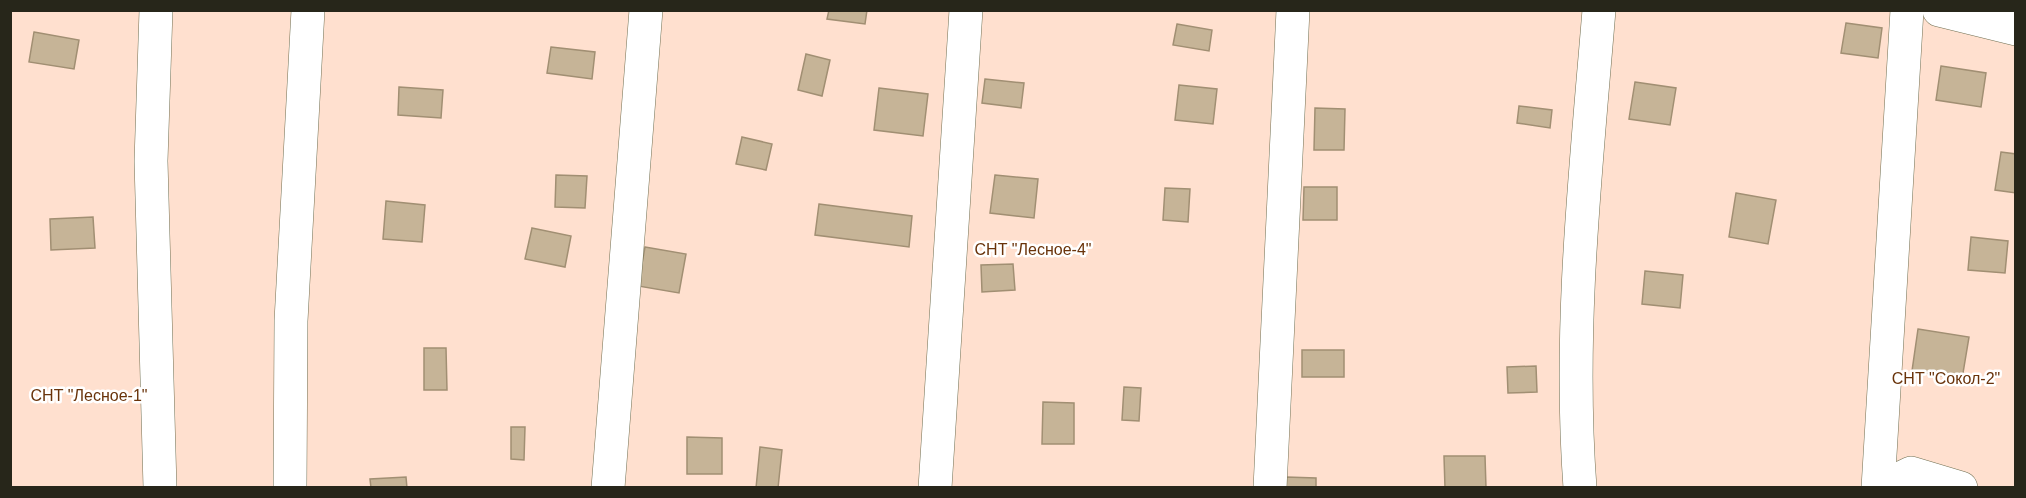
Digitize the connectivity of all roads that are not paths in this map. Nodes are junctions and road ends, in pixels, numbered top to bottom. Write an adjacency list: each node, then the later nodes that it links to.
1 (156, 10): 10 (street)
2 (308, 10): 11 (street)
3 (646, 10): 12 (street)
4 (966, 10): 13 (street)
5 (1293, 10): 14 (street)
6 (1599, 10): 15 (street)
7 (1907, 10): 16 (street)
8 (1939, 10): 9 (street)
9 (2016, 29)
10 (160, 488)
11 (290, 488)
12 (608, 488)
13 (935, 488)
14 (1270, 488)
15 (1580, 488)
16 (1879, 488): 17 (street)
17 (1961, 488)

